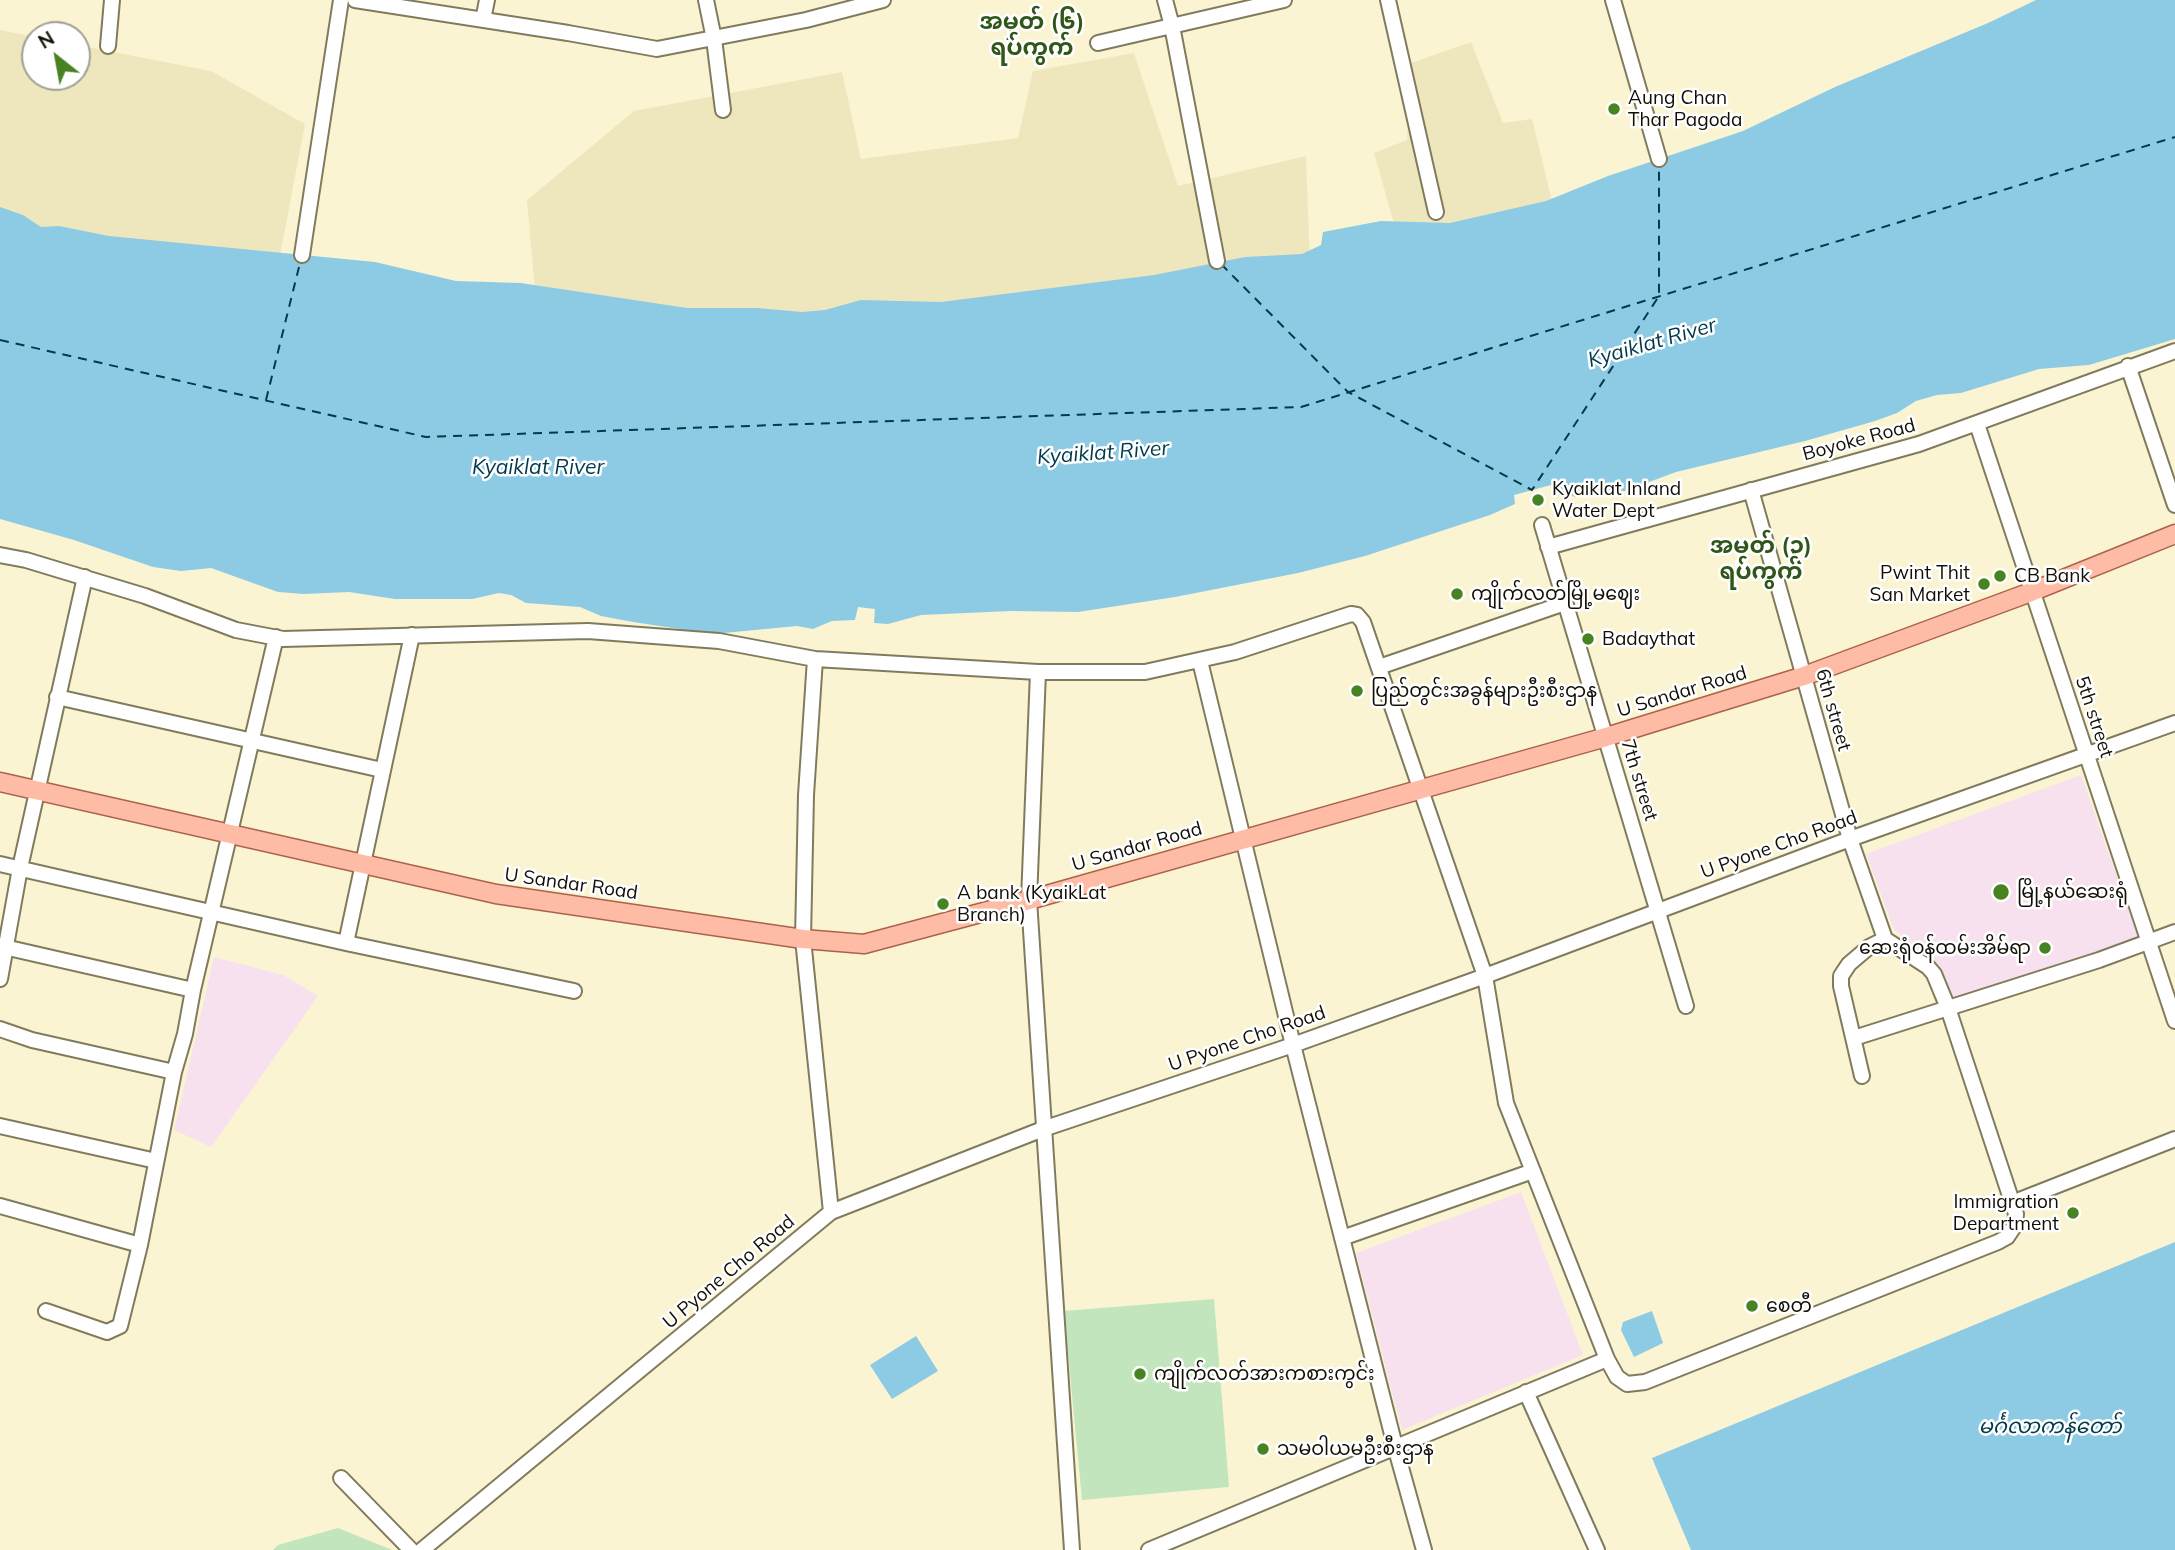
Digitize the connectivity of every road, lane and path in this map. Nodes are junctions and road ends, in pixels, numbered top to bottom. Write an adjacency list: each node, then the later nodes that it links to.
1 (112, 0): 15 (street)
2 (341, 0): 19 (street)
3 (355, 0): 11 (street)
4 (487, 0): 11 (street)
5 (706, 0): 13 (street)
6 (883, 0): 13 (street)
7 (1165, 0): 12 (street)
8 (1284, 0): 12 (street)
9 (1388, 0): 18 (street)
10 (1614, 0): 17 (street)
11 (484, 20): 13 (street)
12 (1172, 26): 14 (street); 20 (street)
13 (714, 39): 16 (street)
14 (1098, 43)
15 (108, 46)
16 (723, 110)
17 (1659, 159)
18 (1436, 212)
19 (302, 255)
20 (1217, 261)
21 (2175, 351): 22 (street, Boyoke Road)
22 (2128, 366): 23 (street, Boyoke Road); 25 (street)
23 (1977, 424): 24 (street, Boyoke Road); 31 (street, 5th street)
24 (1751, 490): 28 (street, Boyoke Road); 39 (street, 6th street)
25 (2175, 505)
26 (1542, 525): 28 (street, 7th street)
27 (2175, 534): 31 (main road, U Sandar Road)
28 (1548, 547): 32 (street, 7th street)
29 (0, 555): 30 (street)
30 (85, 578): 34 (street); 40 (street)
31 (2031, 592): 39 (main road, U Sandar Road); 44 (street, 5th street)
32 (1565, 603): 37 (street); 42 (street, 7th street)
33 (412, 635): 34 (street); 35 (street); 45 (street)
34 (276, 637): 43 (street)
35 (815, 659): 38 (street); 59 (street)
36 (1200, 661): 37 (street); 38 (street); 50 (street)
37 (1378, 667): 47 (street)
38 (1038, 672): 55 (street)
39 (1804, 676): 42 (main road, U Sandar Road); 51 (street, 6th street)
40 (57, 696): 43 (street); 48 (street)
41 (2175, 723): 44 (street, U Pyone Cho Road)
42 (1606, 737): 47 (main road, U Sandar Road); 56 (street, 7th street)
43 (252, 742): 45 (street); 49 (street)
44 (2086, 755): 51 (street, U Pyone Cho Road); 61 (street, 5th street)
45 (382, 770): 53 (street)
46 (0, 782): 48 (main road, U Sandar Road)
47 (1420, 789): 50 (main road, U Sandar Road); 64 (street)
48 (38, 790): 49 (main road, U Sandar Road); 54 (street)
49 (231, 834): 53 (main road, U Sandar Road); 57 (street)
50 (1244, 839): 55 (main road, U Sandar Road); 73 (street)
51 (1850, 839): 56 (street, U Pyone Cho Road); 60 (street, 6th street)
52 (0, 864): 54 (street)
53 (365, 864): 59 (main road, U Sandar Road); 62 (street)
54 (20, 868): 57 (street); 63 (street)
55 (1029, 900): 59 (main road, U Sandar Road); 77 (street)
56 (1658, 910): 64 (street, U Pyone Cho Road); 68 (street, 7th street)
57 (212, 911): 62 (street); 66 (street)
58 (2175, 932): 61 (street)
59 (803, 939): 83 (street)
60 (1885, 939): 69 (street); 72 (street)
61 (2148, 940): 69 (street); 70 (street, 5th street)
62 (346, 943): 67 (street)
63 (3, 947): 65 (street); 66 (street)
64 (1485, 976): 73 (street, U Pyone Cho Road); 80 (street)
65 (0, 979)
66 (193, 990): 74 (street)
67 (574, 991)
68 (1686, 1006)
69 (1948, 1008): 72 (street); 81 (street)
70 (2175, 1021)
71 (0, 1029): 74 (street)
72 (1854, 1038): 75 (street)
73 (1293, 1045): 77 (street, U Pyone Cho Road); 84 (street)
74 (174, 1072): 79 (street)
75 (1863, 1076)
76 (0, 1126): 79 (street)
77 (1043, 1129): 83 (street, U Pyone Cho Road); 93 (street)
78 (2175, 1139): 81 (street)
79 (156, 1160): 85 (street)
80 (1533, 1171): 84 (street); 87 (street)
81 (2012, 1203): 87 (street)
82 (0, 1206): 85 (street)
83 (831, 1212): 92 (street, U Pyone Cho Road)
84 (1342, 1238): 89 (street)
85 (139, 1245): 86 (street)
86 (46, 1311)
87 (1607, 1359): 88 (street)
88 (1526, 1392): 89 (street); 96 (street)
89 (1395, 1446): 94 (street); 95 (street)
90 (341, 1478): 91 (street)
91 (411, 1550)
92 (422, 1550)
93 (1072, 1550)
94 (1149, 1550)
95 (1424, 1550)
96 (1597, 1550)

